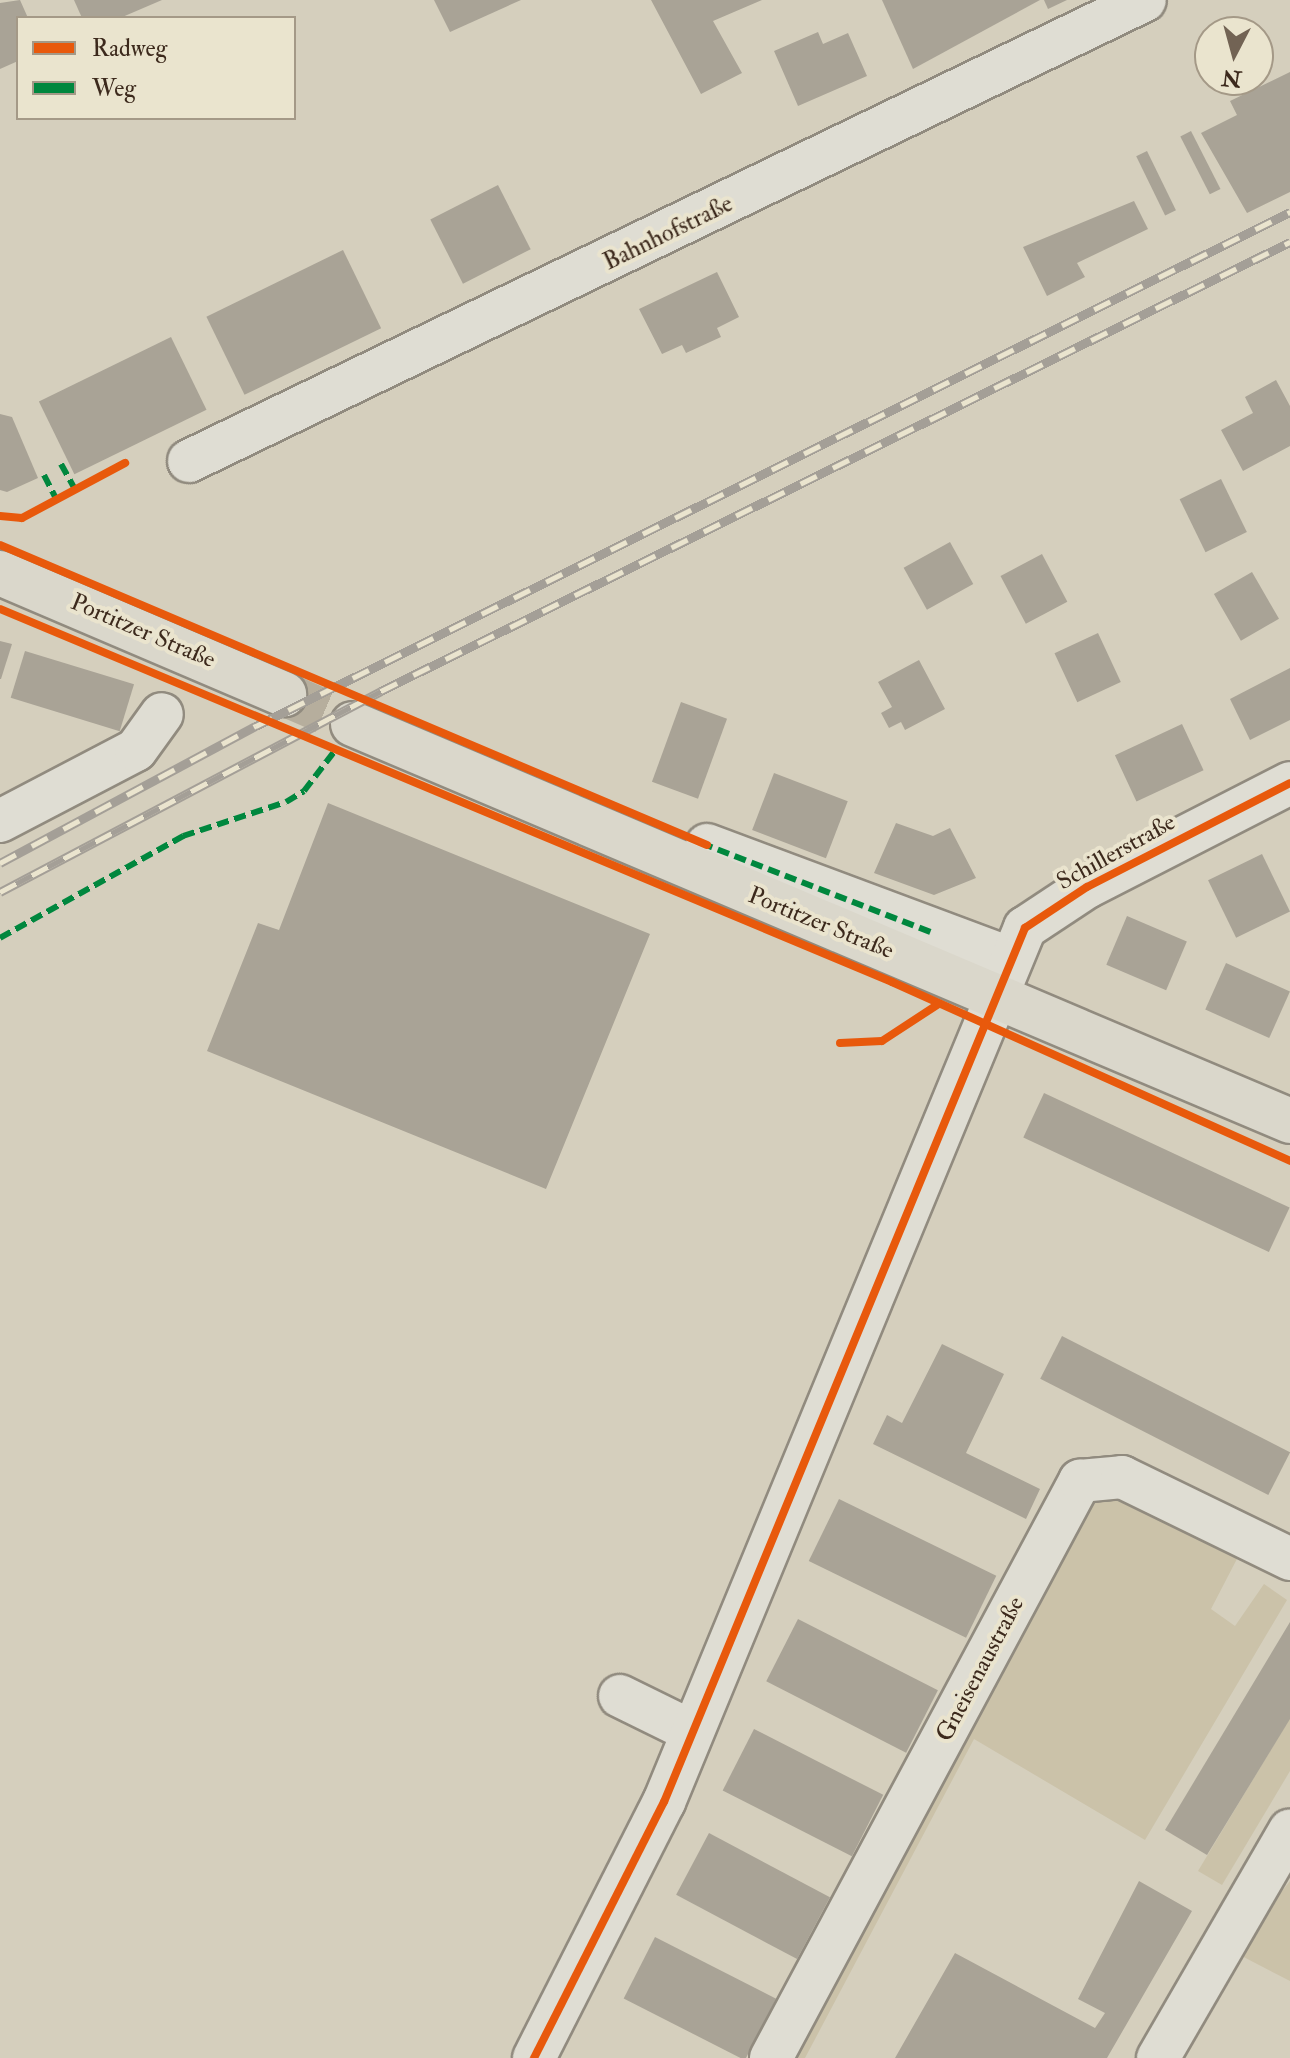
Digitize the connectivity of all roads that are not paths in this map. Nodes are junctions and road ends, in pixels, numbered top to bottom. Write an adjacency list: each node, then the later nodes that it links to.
1 (1145, 0): 2 (street, Bahnhofstraße)
2 (189, 461)
3 (0, 573): 4 (main road, Portitzer Straße)
4 (284, 694)
5 (162, 714): 8 (street)
6 (353, 724): 10 (main road, Portitzer Straße)
7 (1290, 783): 10 (street, Schillerstraße)
8 (0, 821)
9 (707, 845): 10 (street)
10 (1002, 975): 11 (main road, Portitzer Straße); 14 (street, Schillerstraße)
11 (1290, 1121)
12 (1290, 1559): 17 (street, Gneisenaustraße)
13 (620, 1696): 14 (street)
14 (689, 1730): 16 (street, Schillerstraße)
15 (1290, 1830): 18 (street)
16 (534, 2058)
17 (771, 2058)
18 (1158, 2058)

